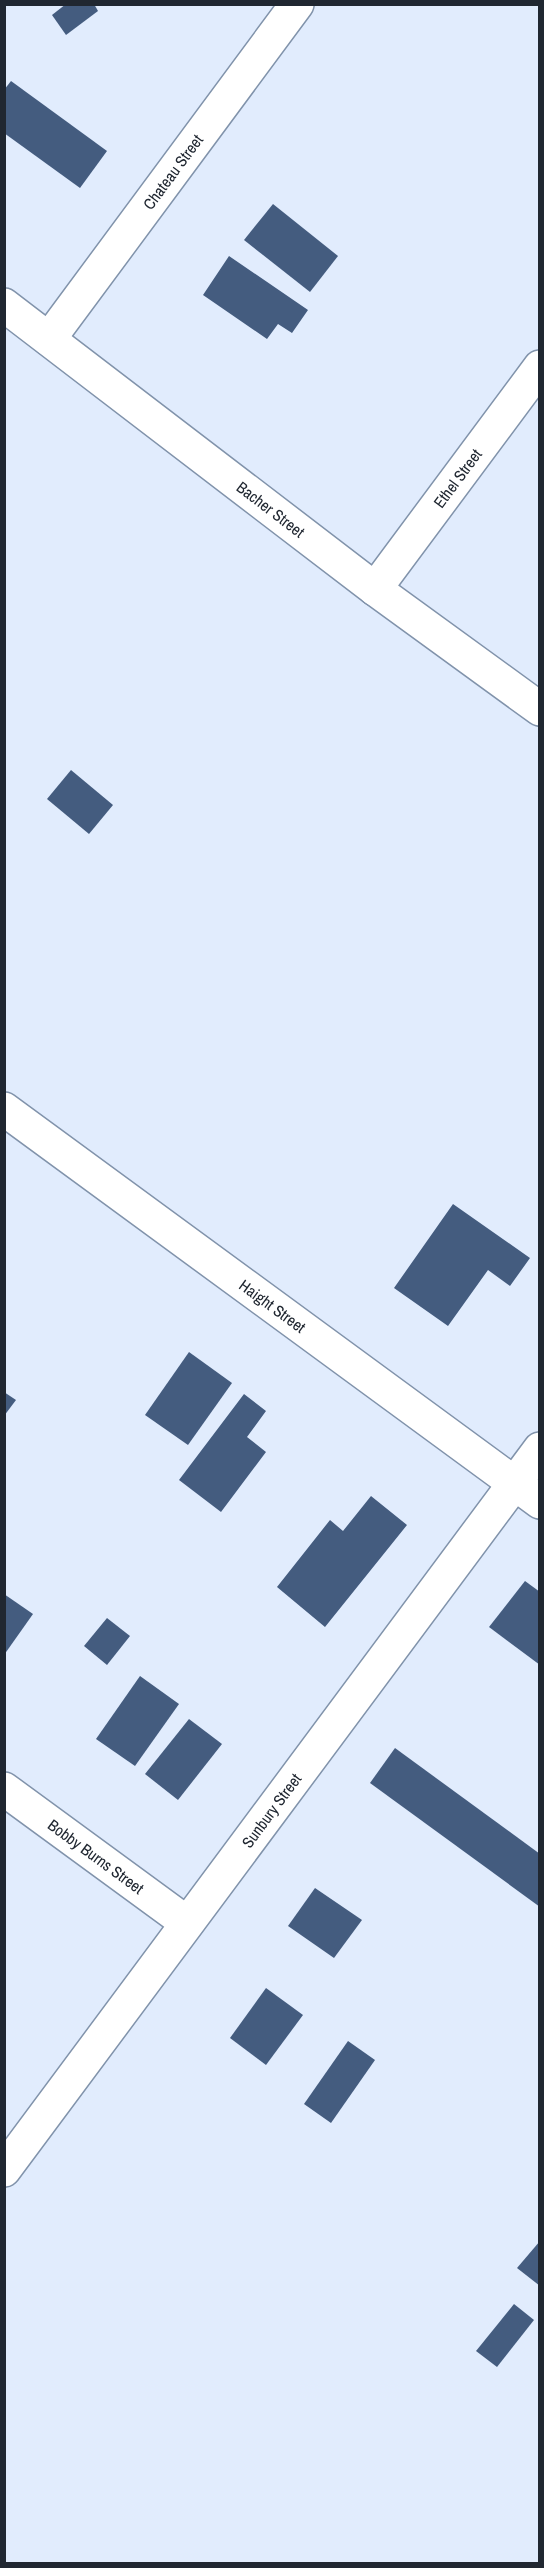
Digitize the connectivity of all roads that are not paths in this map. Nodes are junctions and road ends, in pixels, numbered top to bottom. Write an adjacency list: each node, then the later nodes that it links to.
1 (297, 4): 3 (street, Chateau Street)
2 (4, 305): 3 (street, Bacher Street)
3 (49, 339): 5 (street, Bacher Street)
4 (540, 367): 5 (street, Ethel Street)
5 (375, 589): 6 (street, Bacher Street)
6 (540, 709)
7 (4, 1109): 9 (street, Haight Street)
8 (540, 1449): 9 (street, Sunbury Street)
9 (528, 1493): 11 (street, Sunbury Street)
10 (4, 1789): 11 (street, Bobby Burns Street)
11 (187, 1923): 12 (street, Sunbury Street)
12 (4, 2170)

